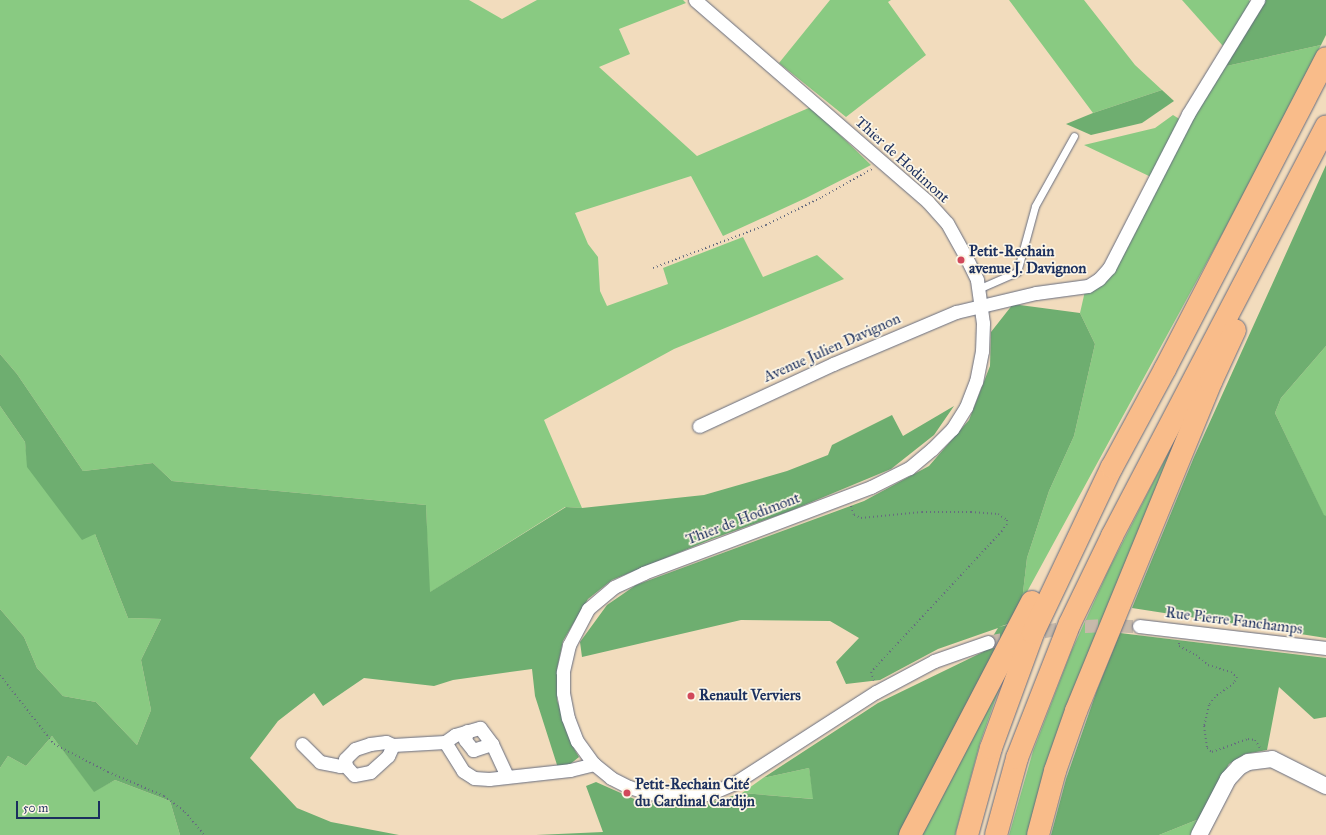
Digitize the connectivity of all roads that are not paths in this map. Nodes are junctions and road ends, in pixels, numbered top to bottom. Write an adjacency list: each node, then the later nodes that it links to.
1 (695, 0): 7 (street, Thier de Hodimont)
2 (1258, 0): 8 (street, Avenue Julien Davignon)
3 (1326, 58): 10 (highway)
4 (1326, 127): 6 (highway)
5 (1074, 136): 7 (lane)
6 (1306, 166): 25 (highway); 26 (highway)
7 (978, 289): 8 (street, Thier de Hodimont)
8 (980, 305): 9 (street, Avenue Julien Davignon); 19 (street, Thier de Hodimont)
9 (699, 426)
10 (1112, 467): 23 (highway); 24 (highway)
11 (1139, 626): 13 (street, Rue Pierre Fanchamps)
12 (988, 642): 19 (street, Thier de Hodimont)
13 (1326, 648)
14 (467, 731): 15 (street); 17 (street); 17 (street)
15 (445, 742): 18 (street); 21 (street)
16 (302, 744): 20 (street)
17 (492, 744): 21 (street)
18 (393, 745): 20 (street); 20 (street)
19 (594, 764): 21 (street)
20 (346, 765)
21 (508, 776)
22 (1326, 786): 27 (street)
23 (910, 835)
24 (967, 835)
25 (996, 835)
26 (1038, 835)
27 (1199, 835)

